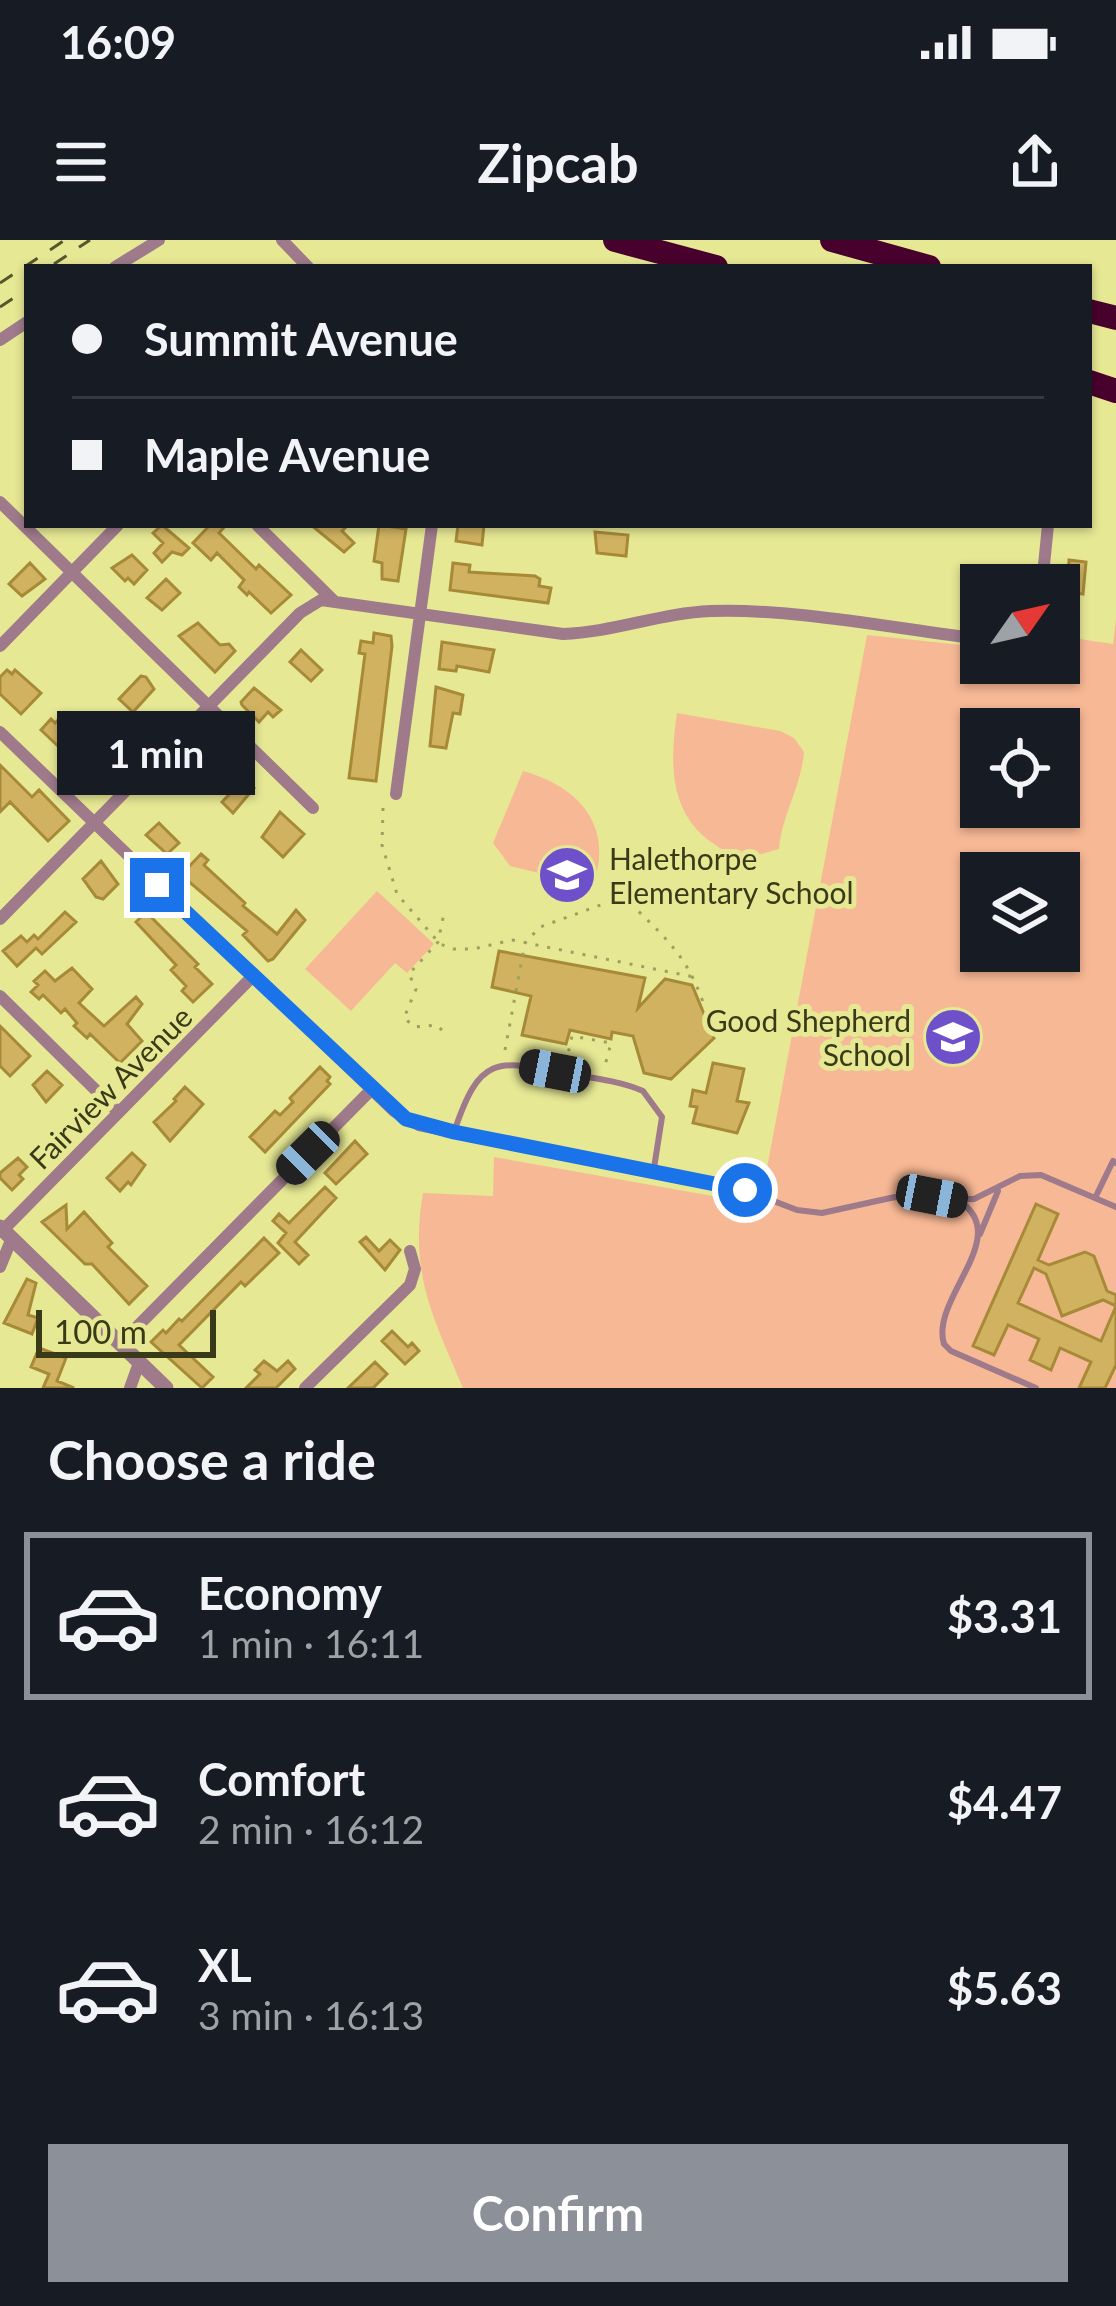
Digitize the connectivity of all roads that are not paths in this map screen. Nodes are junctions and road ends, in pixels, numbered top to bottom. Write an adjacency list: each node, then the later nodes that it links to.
1 (159, 240): 5 (street)
2 (282, 240): 6 (street)
3 (615, 240): 7 (highway)
4 (832, 240): 8 (highway)
5 (120, 264)
6 (305, 264)
7 (705, 264)
8 (918, 264)
9 (0, 502): 10 (street)
10 (24, 526)
11 (26, 528): 17 (street)
12 (115, 528): 17 (street)
13 (260, 528): 18 (street)
14 (432, 528): 19 (street)
15 (1048, 528): 16 (street)
16 (1044, 564)
17 (72, 573): 21 (street); 22 (street)
18 (333, 600): 19 (street); 22 (street)
19 (421, 611): 20 (street); 24 (street)
20 (960, 637)
21 (0, 646)
22 (208, 706): 25 (street); 26 (street)
23 (0, 732): 26 (street)
24 (396, 794)
25 (313, 808)
26 (93, 823): 27 (street); 28 (street)
27 (0, 919)
28 (252, 977): 30 (street); 31 (street, Fairview Avenue)
29 (0, 996): 31 (street)
30 (371, 1090): 32 (street); 44 (street)
31 (118, 1112): 40 (street, Fairview Avenue)
32 (454, 1132): 34 (street); 34 (lane)
33 (1116, 1163): 37 (lane)
34 (653, 1172): 36 (street)
35 (999, 1187): 37 (lane); 38 (lane); 41 (lane)
36 (745, 1190): 38 (lane)
37 (1095, 1198): 39 (lane)
38 (959, 1201): 41 (lane)
39 (1116, 1208)
40 (5, 1232): 43 (street, Fairview Avenue); 44 (street)
41 (979, 1238): 49 (lane)
42 (410, 1251): 48 (street)
43 (0, 1268)
44 (120, 1344): 45 (street)
45 (140, 1363): 46 (street); 47 (street)
46 (130, 1388)
47 (166, 1388)
48 (305, 1388)
49 (1036, 1388)

